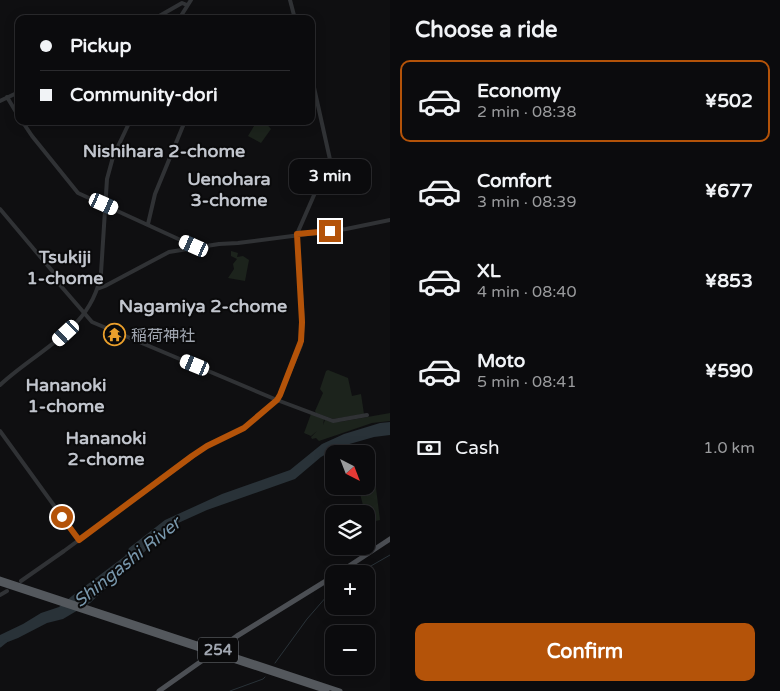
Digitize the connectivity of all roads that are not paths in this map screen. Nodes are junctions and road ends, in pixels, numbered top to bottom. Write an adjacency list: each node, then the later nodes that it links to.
1 (191, 0): 3 (street)
2 (290, 0): 6 (street)
3 (187, 4): 4 (street); 5 (street)
4 (161, 15)
5 (181, 15)
6 (294, 15)
7 (315, 92): 19 (street)
8 (15, 94): 9 (street)
9 (7, 97): 10 (street); 11 (street)
10 (0, 101)
11 (15, 110)
12 (25, 125): 15 (street)
13 (128, 125): 15 (street)
14 (183, 125): 18 (street)
15 (104, 204): 18 (street); 21 (street)
16 (0, 209): 22 (street)
17 (390, 220): 19 (street)
18 (148, 224): 20 (street)
19 (297, 234): 20 (street); 24 (street)
20 (198, 248): 21 (street)
21 (98, 289): 22 (street)
22 (85, 314): 23 (street); 24 (street)
23 (0, 384)
24 (277, 400): 25 (street); 28 (street)
25 (367, 415)
26 (0, 431): 28 (street)
27 (390, 539): 29 (main road)
28 (79, 540): 31 (street)
29 (350, 565)
30 (0, 579): 36 (highway, 254)
31 (21, 580)
32 (325, 581): 38 (main road)
33 (0, 583): 36 (highway, 254)
34 (7, 590): 35 (street)
35 (0, 595)
36 (54, 599): 37 (highway, 254)
37 (94, 612): 38 (highway, 254); 39 (highway, 254)
38 (217, 650): 39 (main road); 42 (highway, 254)
39 (212, 653): 40 (main road); 41 (highway, 254)
40 (159, 691)
41 (327, 691)
42 (340, 691)

